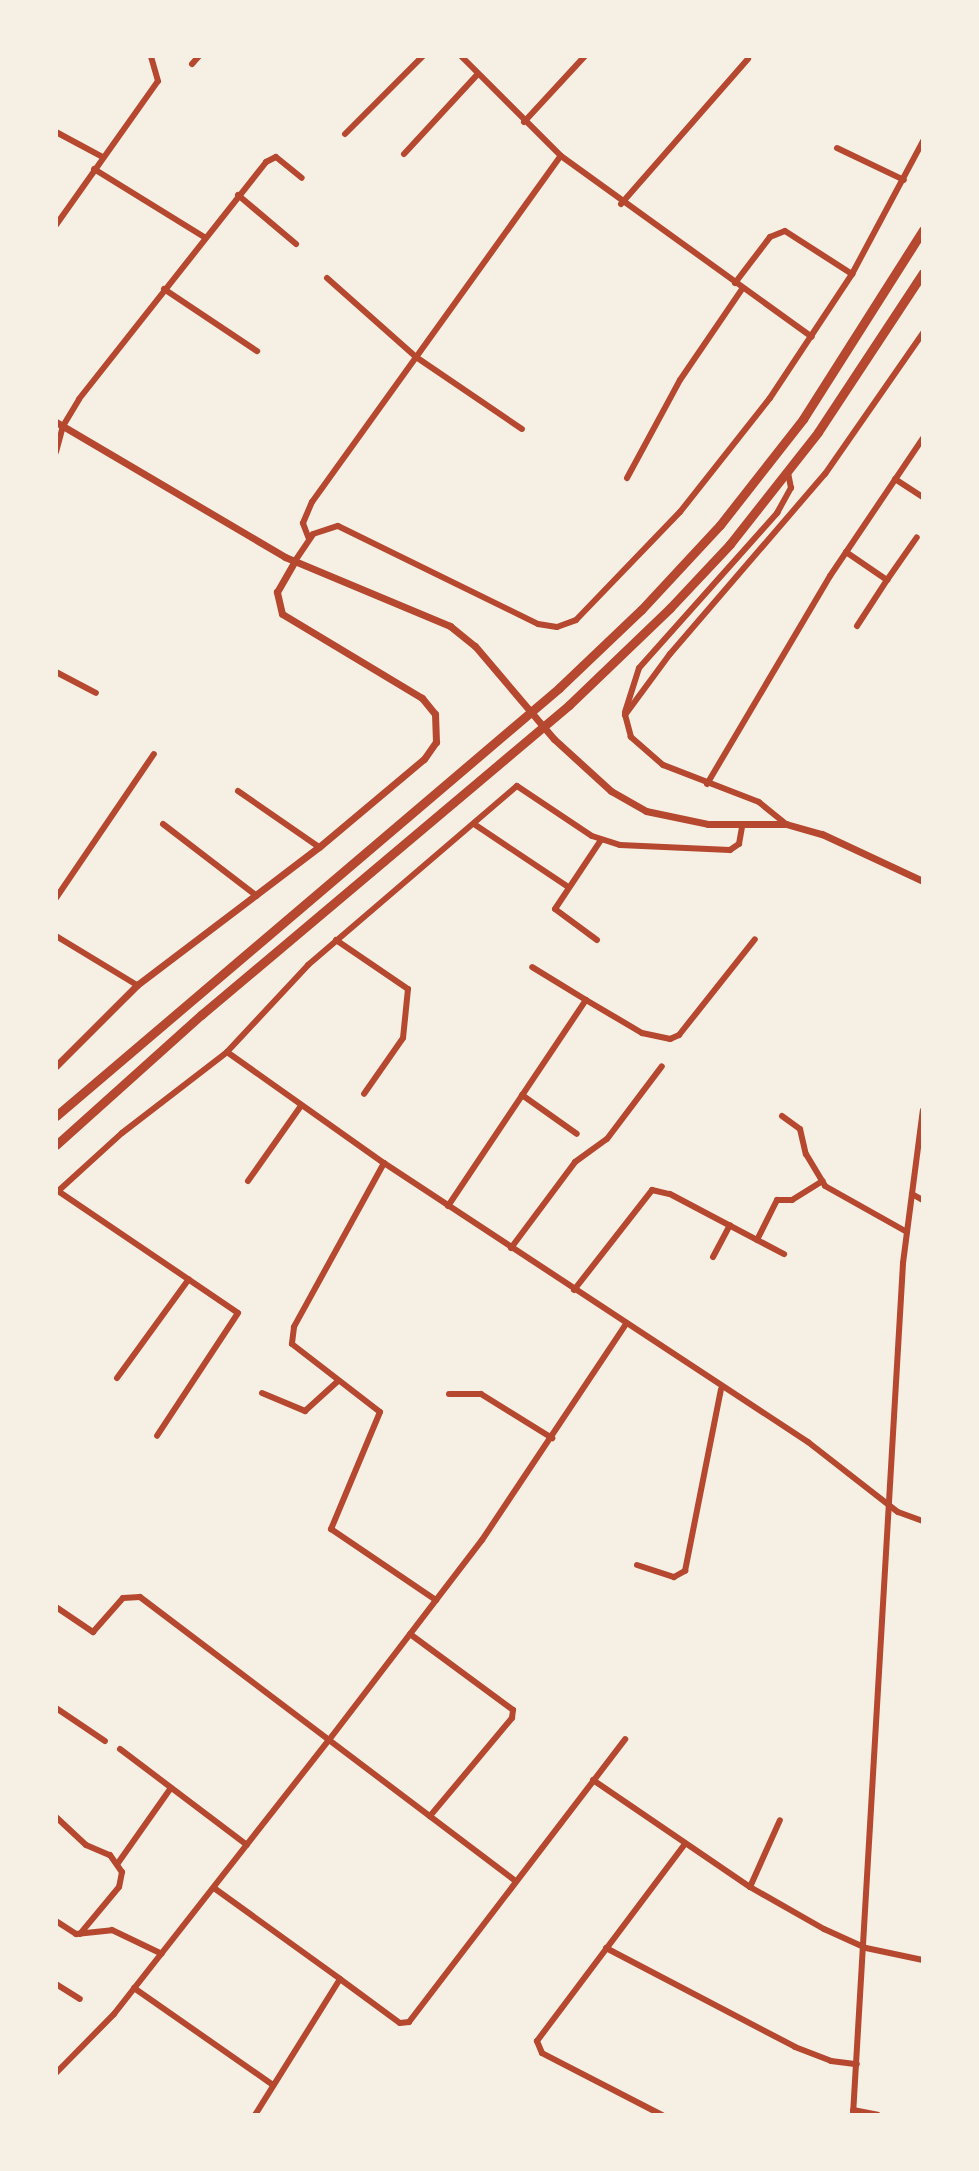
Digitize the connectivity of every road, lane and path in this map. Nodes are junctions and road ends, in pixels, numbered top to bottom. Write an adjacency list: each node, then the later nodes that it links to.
1 (151, 56): 15 (street)
2 (199, 56): 7 (street)
3 (423, 56): 11 (street)
4 (461, 56): 8 (street)
5 (585, 56): 9 (street)
6 (748, 59): 21 (street)
7 (192, 64)
8 (477, 75): 9 (street); 14 (street)
9 (524, 122): 16 (street)
10 (56, 132): 15 (street)
11 (345, 134)
12 (923, 141): 19 (street)
13 (837, 148): 19 (street)
14 (404, 154)
15 (101, 156): 17 (street)
16 (561, 156): 21 (street); 35 (street)
17 (94, 169): 22 (street); 24 (street)
18 (302, 178): 20 (street)
19 (904, 180): 27 (street)
20 (238, 195): 24 (street); 25 (street)
21 (621, 204): 29 (street)
22 (56, 225)
23 (923, 230): 80 (highway)
24 (204, 237): 30 (street)
25 (296, 244)
26 (923, 273): 40 (highway)
27 (852, 274): 29 (street); 33 (street)
28 (327, 278): 35 (street)
29 (735, 283): 31 (street)
30 (164, 289): 34 (street); 36 (street)
31 (742, 289): 33 (street); 41 (street)
32 (923, 333): 52 (street)
33 (812, 337): 45 (street)
34 (257, 351)
35 (416, 357): 37 (street); 45 (street)
36 (59, 424): 39 (street); 47 (street)
37 (522, 429)
38 (923, 438): 42 (street)
39 (56, 452)
40 (788, 472): 52 (street); 83 (highway)
41 (627, 478)
42 (895, 479): 43 (street); 46 (street)
43 (923, 497)
44 (917, 537): 48 (street)
45 (309, 539): 47 (street)
46 (846, 552): 48 (street); 54 (street)
47 (295, 561): 59 (street); 61 (street)
48 (887, 580): 49 (street)
49 (857, 626)
50 (56, 672): 51 (street)
51 (96, 693)
52 (625, 715): 54 (street)
53 (154, 754): 65 (street)
54 (707, 784): 58 (street)
55 (238, 791): 61 (street)
56 (163, 824): 64 (street)
57 (474, 824): 60 (street); 63 (street); 68 (street)
58 (786, 824): 59 (street); 62 (street)
59 (742, 827): 60 (street)
60 (601, 840): 63 (street)
61 (319, 847): 64 (street)
62 (923, 881)
63 (568, 887): 69 (street)
64 (257, 896): 71 (street)
65 (56, 898)
66 (56, 936): 71 (street)
67 (755, 939): 72 (street)
68 (336, 940): 73 (street); 76 (street)
69 (597, 940)
70 (532, 967): 72 (street)
71 (137, 985): 74 (street)
72 (586, 1000): 77 (street)
73 (227, 1052): 78 (street); 87 (street)
74 (56, 1066)
75 (662, 1066): 94 (street)
76 (364, 1094)
77 (522, 1095): 82 (street); 90 (street)
78 (301, 1106): 84 (street); 85 (street)
79 (923, 1110): 88 (street)
80 (56, 1116)
81 (782, 1116): 86 (street)
82 (577, 1134)
83 (56, 1145)
84 (384, 1163): 90 (street); 101 (street)
85 (248, 1181)
86 (823, 1181): 92 (street); 93 (street)
87 (57, 1192): 97 (street)
88 (912, 1194): 89 (street); 92 (street)
89 (923, 1200)
90 (448, 1206): 94 (street)
91 (730, 1225): 93 (street); 96 (street); 98 (street)
92 (907, 1232): 107 (street)
93 (757, 1240): 95 (street)
94 (511, 1248): 98 (street)
95 (784, 1254)
96 (713, 1257)
97 (189, 1279): 100 (street); 105 (street)
98 (574, 1290): 99 (street)
99 (626, 1324): 102 (street); 106 (street)
100 (117, 1378)
101 (338, 1381): 103 (street); 110 (street)
102 (721, 1390): 107 (street); 109 (street)
103 (262, 1393)
104 (449, 1394): 106 (street)
105 (157, 1436)
106 (552, 1438): 110 (street)
107 (887, 1502): 108 (street); 132 (street)
108 (923, 1521)
109 (637, 1565)
110 (436, 1600): 112 (street)
111 (56, 1607): 115 (street)
112 (410, 1634): 115 (street); 120 (street)
113 (56, 1708): 116 (street)
114 (625, 1739): 118 (street)
115 (329, 1740): 120 (street); 124 (street)
116 (105, 1741)
117 (120, 1749): 119 (street)
118 (593, 1780): 123 (street); 126 (street)
119 (171, 1788): 124 (street); 125 (street)
120 (430, 1816): 126 (street)
121 (56, 1817): 125 (street)
122 (780, 1820): 127 (street)
123 (685, 1844): 127 (street); 131 (street)
124 (247, 1845): 128 (street)
125 (118, 1863): 130 (street)
126 (516, 1881): 135 (street)
127 (750, 1887): 132 (street)
128 (214, 1888): 133 (street); 135 (street)
129 (56, 1921): 130 (street)
130 (80, 1934): 133 (street)
131 (606, 1948): 139 (street); 144 (street)
132 (866, 1948): 134 (street); 139 (street)
133 (162, 1954): 137 (street)
134 (923, 1960)
135 (340, 1979): 141 (street)
136 (56, 1984): 138 (street)
137 (134, 1988): 140 (street); 141 (street)
138 (80, 1999)
139 (857, 2064): 142 (street)
140 (56, 2073)
141 (273, 2085): 143 (street)
142 (853, 2113): 145 (street)
143 (255, 2115)
144 (662, 2115)
145 (878, 2115)

